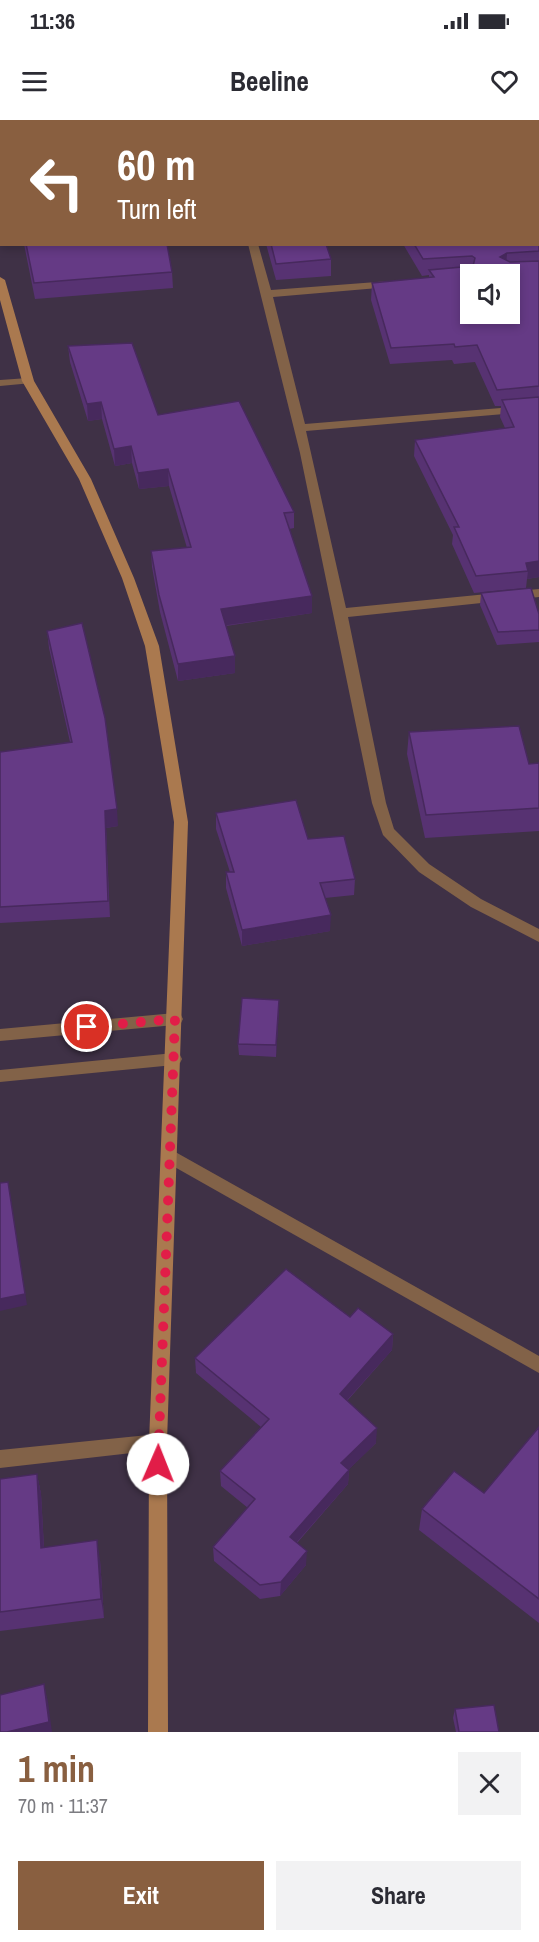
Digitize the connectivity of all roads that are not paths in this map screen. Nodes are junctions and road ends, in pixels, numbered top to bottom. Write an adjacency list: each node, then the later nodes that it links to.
1 (254, 246): 4 (street)
2 (0, 280): 5 (street)
3 (403, 283): 4 (street)
4 (267, 294): 8 (street)
5 (28, 381): 6 (street); 12 (street)
6 (0, 382)
7 (539, 408): 8 (street)
8 (300, 428): 10 (street)
9 (539, 593): 10 (street)
10 (342, 613): 11 (street)
11 (539, 936)
12 (175, 1019): 13 (street); 14 (street)
13 (0, 1035)
14 (174, 1059): 15 (street); 16 (street)
15 (0, 1076)
16 (170, 1156): 17 (street); 18 (street)
17 (539, 1365)
18 (158, 1442): 19 (street); 20 (street)
19 (0, 1459)
20 (158, 1732)

